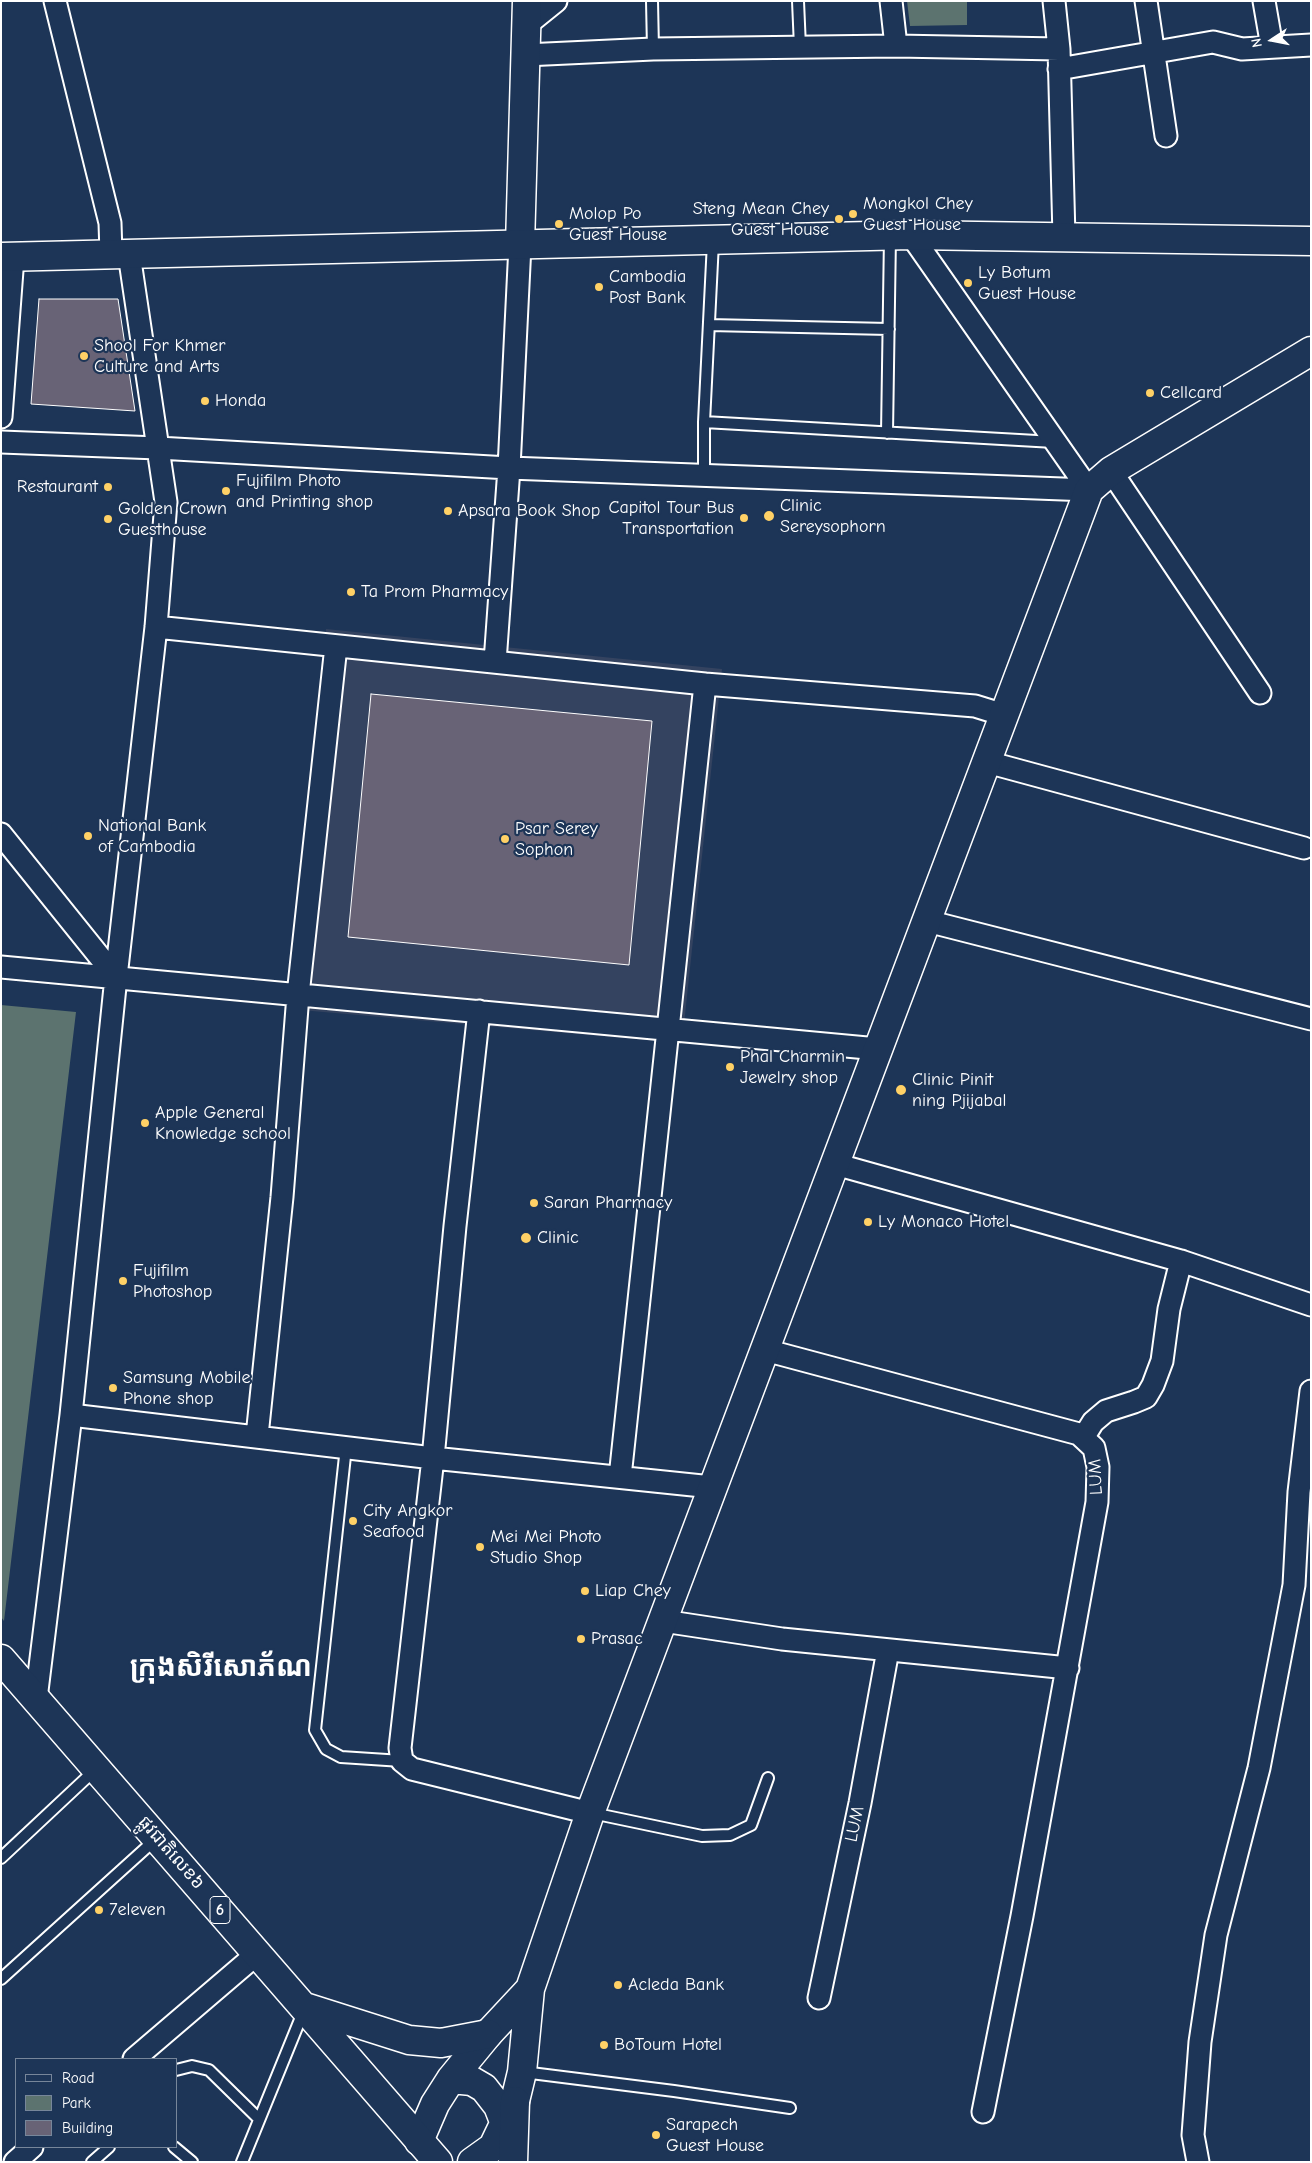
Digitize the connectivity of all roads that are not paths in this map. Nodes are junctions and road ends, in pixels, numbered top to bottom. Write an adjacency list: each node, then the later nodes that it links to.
1 (55, 1): 24 (street)
2 (556, 1): 9 (street)
3 (652, 1): 14 (lane)
4 (798, 1): 12 (lane)
5 (891, 1): 11 (street)
6 (1054, 1): 17 (street)
7 (1146, 1): 15 (street)
8 (1264, 1): 13 (street)
9 (526, 14): 16 (main road)
10 (1311, 45): 13 (street)
11 (896, 46): 12 (street); 17 (street)
12 (800, 47): 14 (street)
13 (1272, 47): 15 (street)
14 (653, 49): 16 (street)
15 (1153, 52): 17 (street); 18 (street)
16 (525, 54): 23 (main road)
17 (1059, 59): 20 (street)
18 (1166, 136)
19 (901, 235): 20 (main road); 21 (main road); 27 (lane); 33 (street)
20 (1064, 237): 22 (main road)
21 (713, 240): 23 (main road); 26 (lane)
22 (1311, 241)
23 (520, 245): 24 (main road); 35 (street)
24 (120, 254): 25 (main road); 34 (street)
25 (7, 257): 29 (street)
26 (709, 325): 27 (lane); 30 (lane)
27 (889, 329): 31 (lane)
28 (1311, 351): 36 (main road)
29 (1, 417)
30 (704, 422): 31 (lane); 37 (lane)
31 (887, 433): 33 (lane)
32 (1, 442): 34 (street)
33 (1055, 442): 38 (street)
34 (158, 448): 35 (street); 39 (street)
35 (509, 468): 37 (street); 41 (street)
36 (1111, 471): 38 (main road); 43 (street)
37 (704, 476): 38 (street)
38 (1089, 490): 44 (main road)
39 (156, 627): 40 (street); 50 (street)
40 (336, 646): 41 (street); 51 (street)
41 (495, 662): 42 (street)
42 (705, 684): 44 (street); 54 (street)
43 (1260, 693)
44 (1004, 715): 45 (main road)
45 (987, 762): 47 (street); 48 (main road)
46 (1, 834): 50 (street)
47 (1304, 848)
48 (927, 921): 53 (street); 55 (main road)
49 (1, 967): 50 (street)
50 (116, 977): 51 (street); 61 (street)
51 (298, 995): 52 (street); 62 (street)
52 (479, 1011): 54 (street); 65 (street)
53 (1311, 1018)
54 (669, 1029): 55 (street); 66 (street)
55 (878, 1049): 56 (main road)
56 (835, 1164): 57 (street); 59 (main road)
57 (1181, 1261): 58 (street); 63 (street)
58 (1311, 1305)
59 (765, 1350): 63 (street, LUM); 67 (main road)
60 (1311, 1391): 102 (street)
61 (71, 1415): 62 (street); 72 (street)
62 (258, 1436): 64 (street)
63 (1083, 1438): 71 (street, LUM)
64 (346, 1447): 65 (street); 73 (lane)
65 (433, 1458): 66 (street); 73 (street)
66 (620, 1477): 67 (street)
67 (712, 1487): 68 (main road)
68 (663, 1621): 69 (street); 76 (main road)
69 (888, 1650): 71 (street); 82 (street, LUM)
70 (1, 1659): 72 (main road, ផ្លូវជាតិលេខ៦ / 6)
71 (1068, 1668): 90 (street, LUM)
72 (36, 1699): 74 (main road, ផ្លូវជាតិលេខ៦ / 6)
73 (402, 1761): 76 (street)
74 (97, 1768): 77 (main road, ផ្លូវជាតិលេខ៦ / 6); 78 (lane)
75 (768, 1778): 76 (lane)
76 (590, 1813): 81 (main road)
77 (158, 1838): 79 (main road, ផ្លូវជាតិលេខ៦ / 6); 80 (lane)
78 (1, 1858)
79 (258, 1953): 83 (main road, ផ្លូវជាតិលេខ៦ / 6); 85 (street)
80 (1, 1979)
81 (530, 1989): 84 (main road); 87 (main road)
82 (819, 1998)
83 (305, 2007): 84 (main road); 92 (lane); 93 (main road, ផ្លូវជាតិលេខ៦ / 6)
84 (488, 2034): 88 (main road)
85 (135, 2058)
86 (178, 2070): 92 (lane)
87 (522, 2072): 89 (lane); 91 (main road)
88 (451, 2079): 91 (main road); 93 (main road)
89 (790, 2108)
90 (983, 2112)
91 (510, 2113): 100 (main road); 101 (main road)
92 (259, 2119): 98 (lane)
93 (420, 2141): 99 (main road, ផ្លូវជាតិលេខ៦ / 6)
94 (108, 2148): 96 (lane)
95 (175, 2148): 97 (lane)
96 (92, 2162)
97 (192, 2162)
98 (242, 2162)
99 (438, 2162)
100 (472, 2162)
101 (514, 2162)
102 (1198, 2162)

